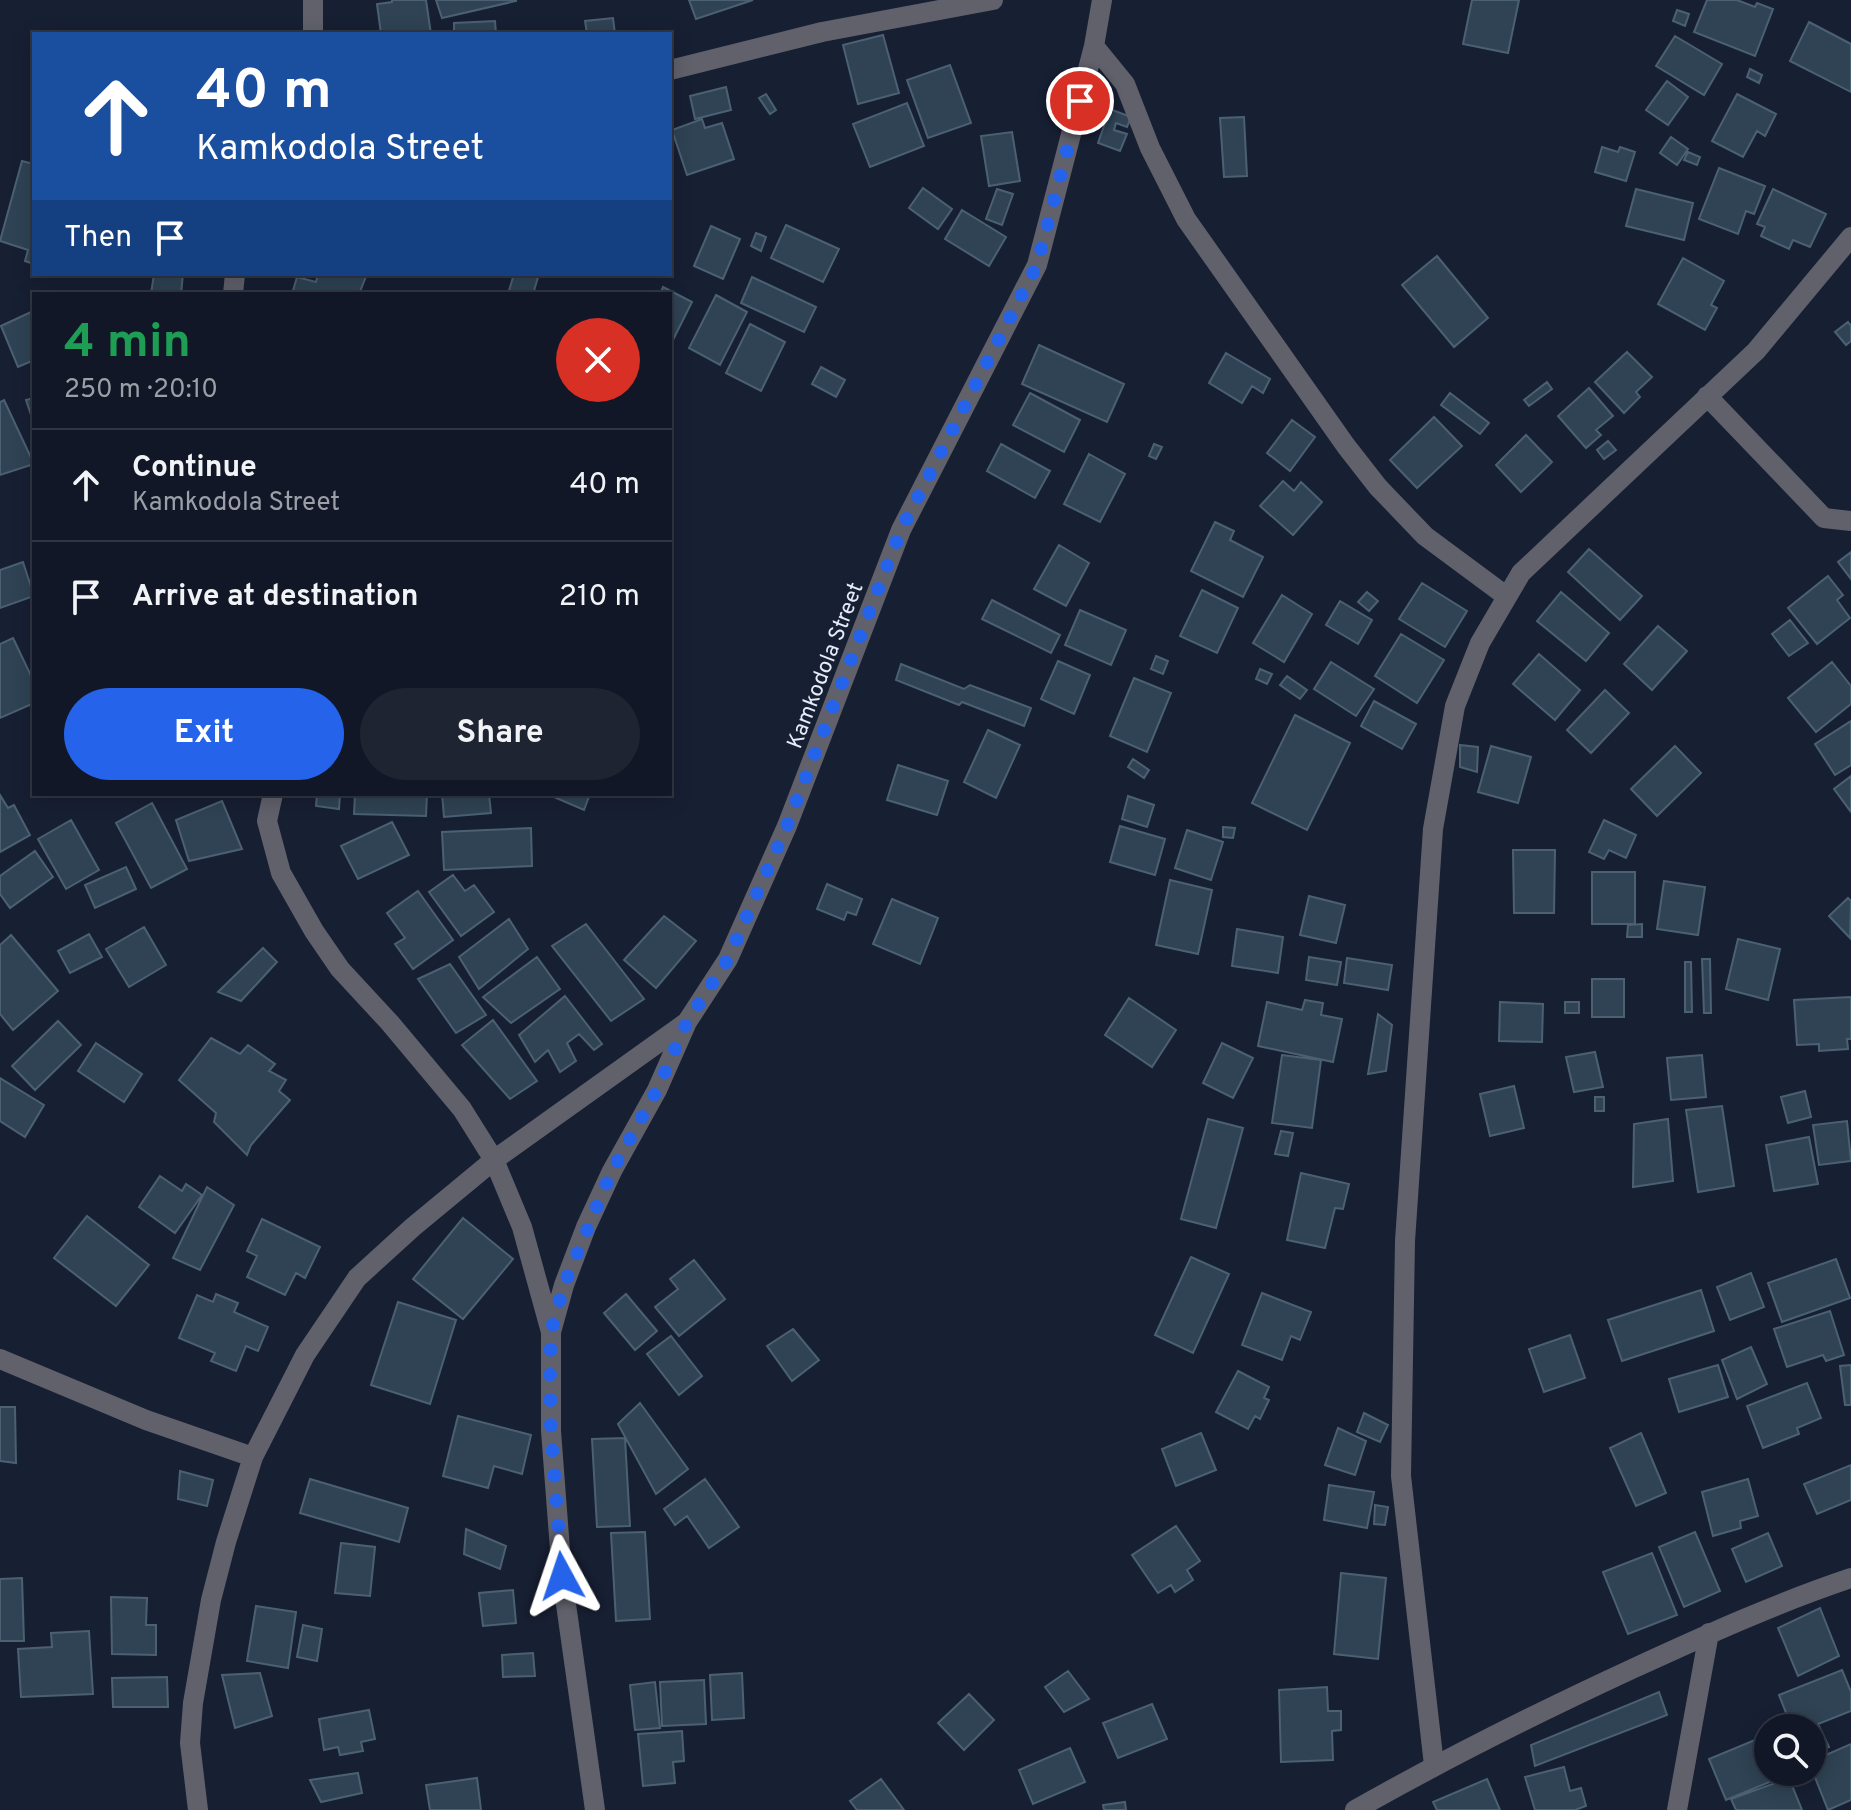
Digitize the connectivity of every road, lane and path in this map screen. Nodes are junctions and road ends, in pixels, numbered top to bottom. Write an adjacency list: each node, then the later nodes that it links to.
1 (313, 0): 4 (street)
2 (993, 0): 6 (street)
3 (1102, 0): 5 (street, Kamkodola Street)
4 (313, 32)
5 (1094, 46): 11 (street); 13 (street, Kamkodola Street)
6 (672, 70)
7 (1851, 237): 8 (street)
8 (1843, 264): 9 (street)
9 (1707, 396): 10 (street); 11 (street)
10 (1851, 521)
11 (1506, 596): 20 (street)
12 (273, 796): 14 (street)
13 (687, 1022): 14 (street); 15 (street, Kamkodola Street)
14 (494, 1160): 15 (street); 17 (street)
15 (551, 1332): 22 (street)
16 (6, 1368): 17 (street)
17 (253, 1457): 21 (street)
18 (1851, 1578): 19 (street)
19 (1709, 1633): 20 (street); 24 (street)
20 (1434, 1765): 23 (street)
21 (198, 1810)
22 (595, 1810)
23 (1355, 1810)
24 (1677, 1810)

